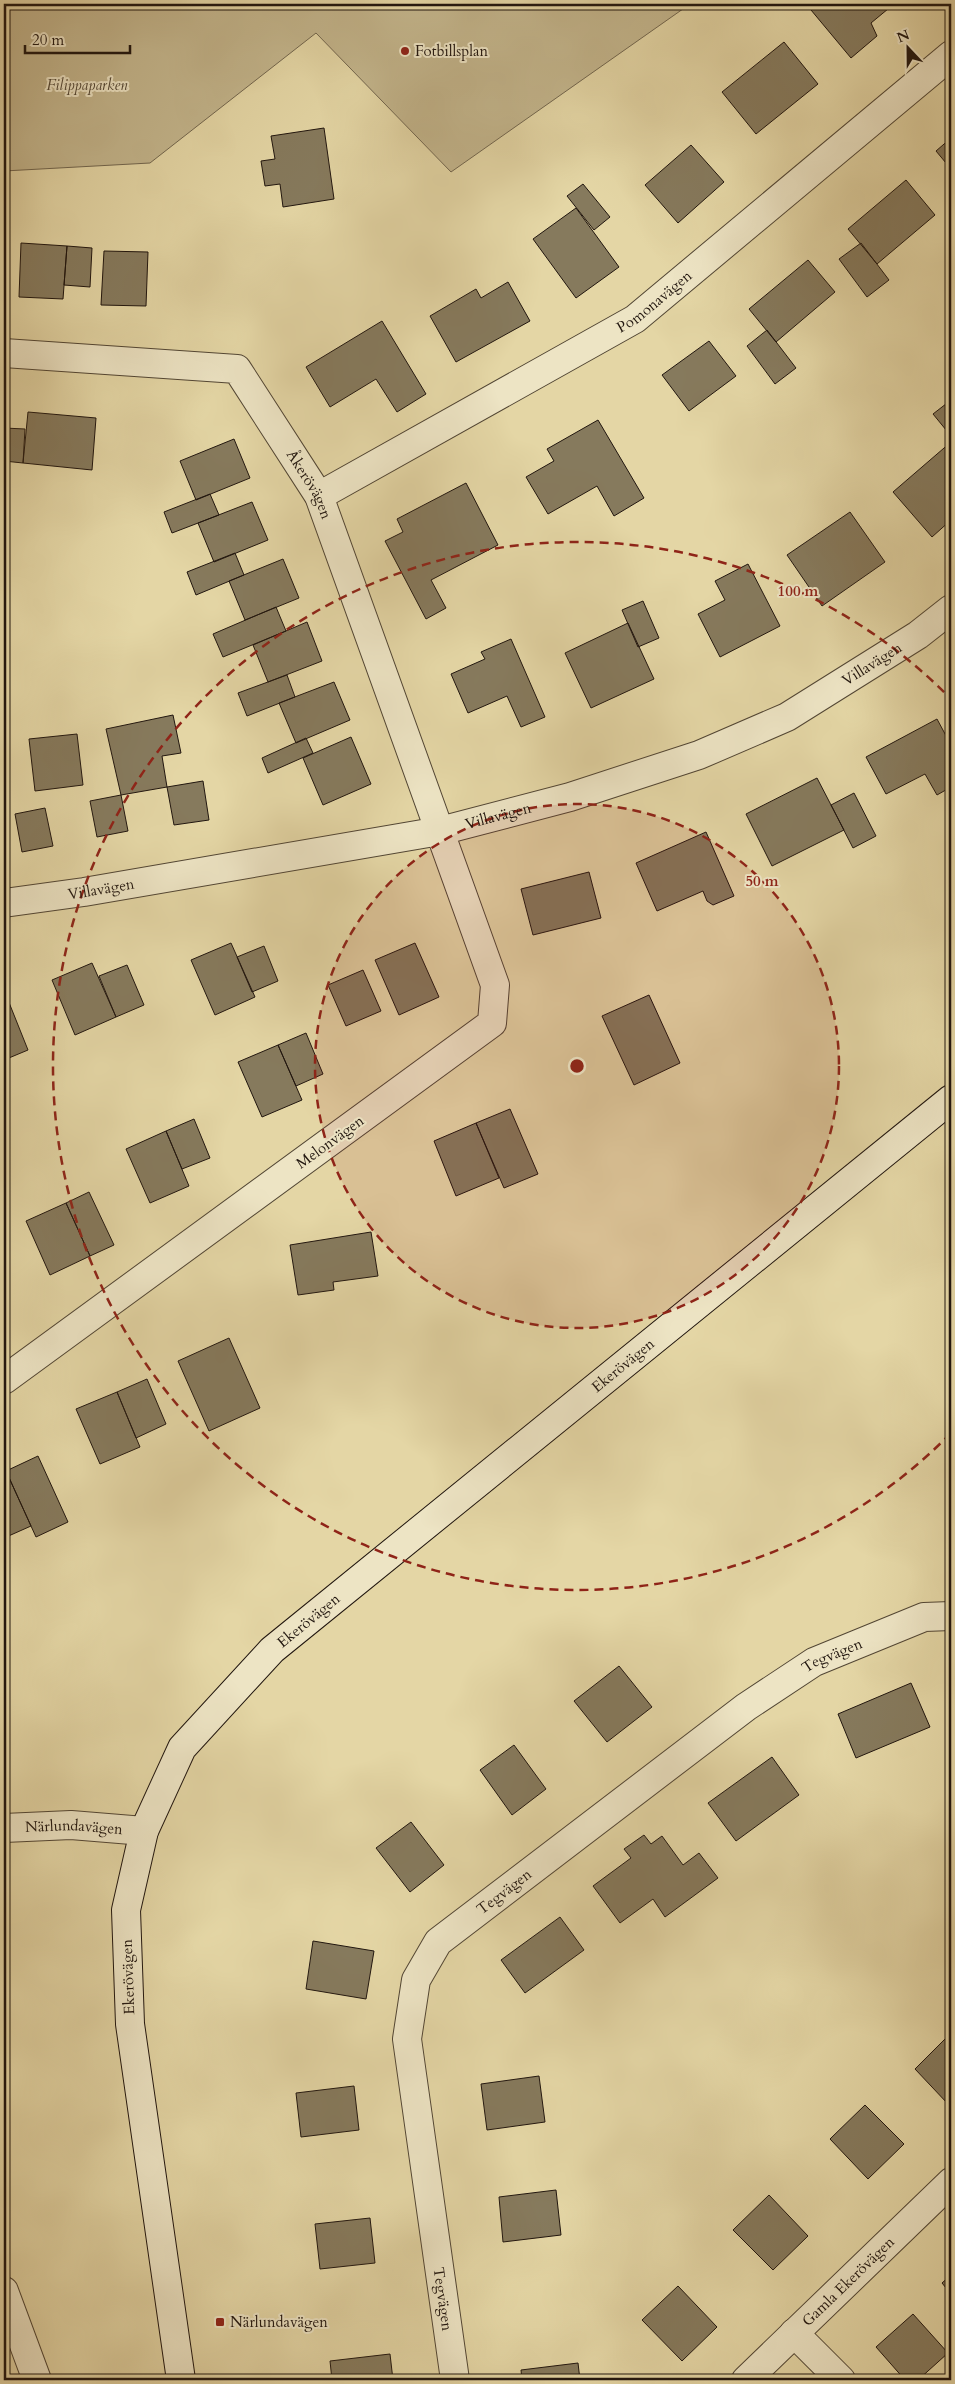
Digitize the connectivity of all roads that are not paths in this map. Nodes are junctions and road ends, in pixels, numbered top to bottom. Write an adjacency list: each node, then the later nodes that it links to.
1 (951, 55): 3 (street, Pomonavägen)
2 (4, 353): 3 (street, Åkerövägen)
3 (319, 496): 5 (street, Åkerövägen)
4 (951, 609): 5 (street, Villavägen)
5 (440, 830): 6 (street, Villavägen); 8 (street, Melonvägen)
6 (4, 903)
7 (951, 1099): 11 (street, Ekerövägen)
8 (4, 1380)
9 (951, 1616): 17 (street, Tegvägen)
10 (4, 1828): 11 (street, Närlundavägen)
11 (144, 1831): 16 (street, Ekerövägen)
12 (951, 2182): 14 (street, Gamla Ekerövägen)
13 (4, 2290): 15 (street)
14 (794, 2333): 18 (street, Gamla Ekerövägen); 19 (street)
15 (37, 2380)
16 (181, 2380)
17 (455, 2380)
18 (746, 2380)
19 (841, 2380)

